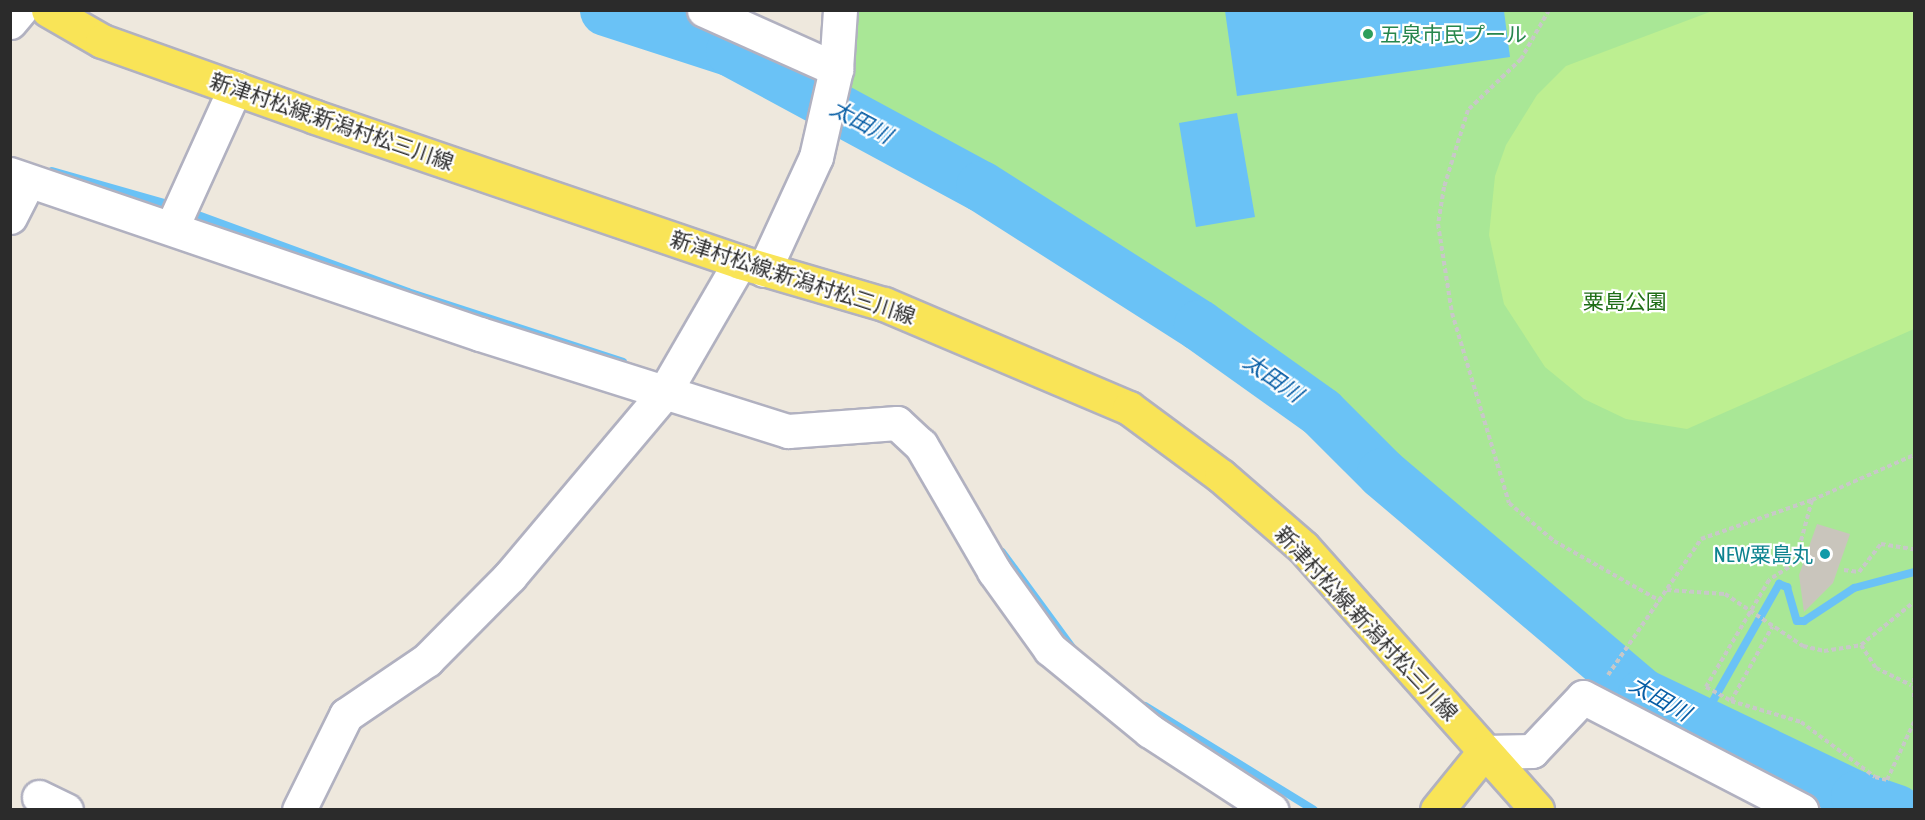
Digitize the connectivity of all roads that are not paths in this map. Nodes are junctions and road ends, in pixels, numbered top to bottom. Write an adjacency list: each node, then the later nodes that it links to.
1 (20, 10): 5 (street)
2 (48, 10): 7 (main road, 新津村松線;新潟村松三川線)
3 (704, 10): 6 (street)
4 (840, 10): 6 (street)
5 (10, 22)
6 (836, 69): 11 (street)
7 (235, 88): 10 (street); 11 (main road, 新津村松線;新潟村松三川線)
8 (19, 178): 9 (street); 10 (street)
9 (10, 217)
10 (172, 227): 12 (street)
11 (752, 266): 12 (street); 13 (main road, 新津村松線;新潟村松三川線)
12 (664, 393): 14 (street); 15 (street)
13 (1484, 752): 16 (main road); 17 (main road, 新津村松線;新潟村松三川線); 18 (street)
14 (299, 810)
15 (1270, 810)
16 (1437, 810)
17 (1538, 810)
18 (1801, 810)

